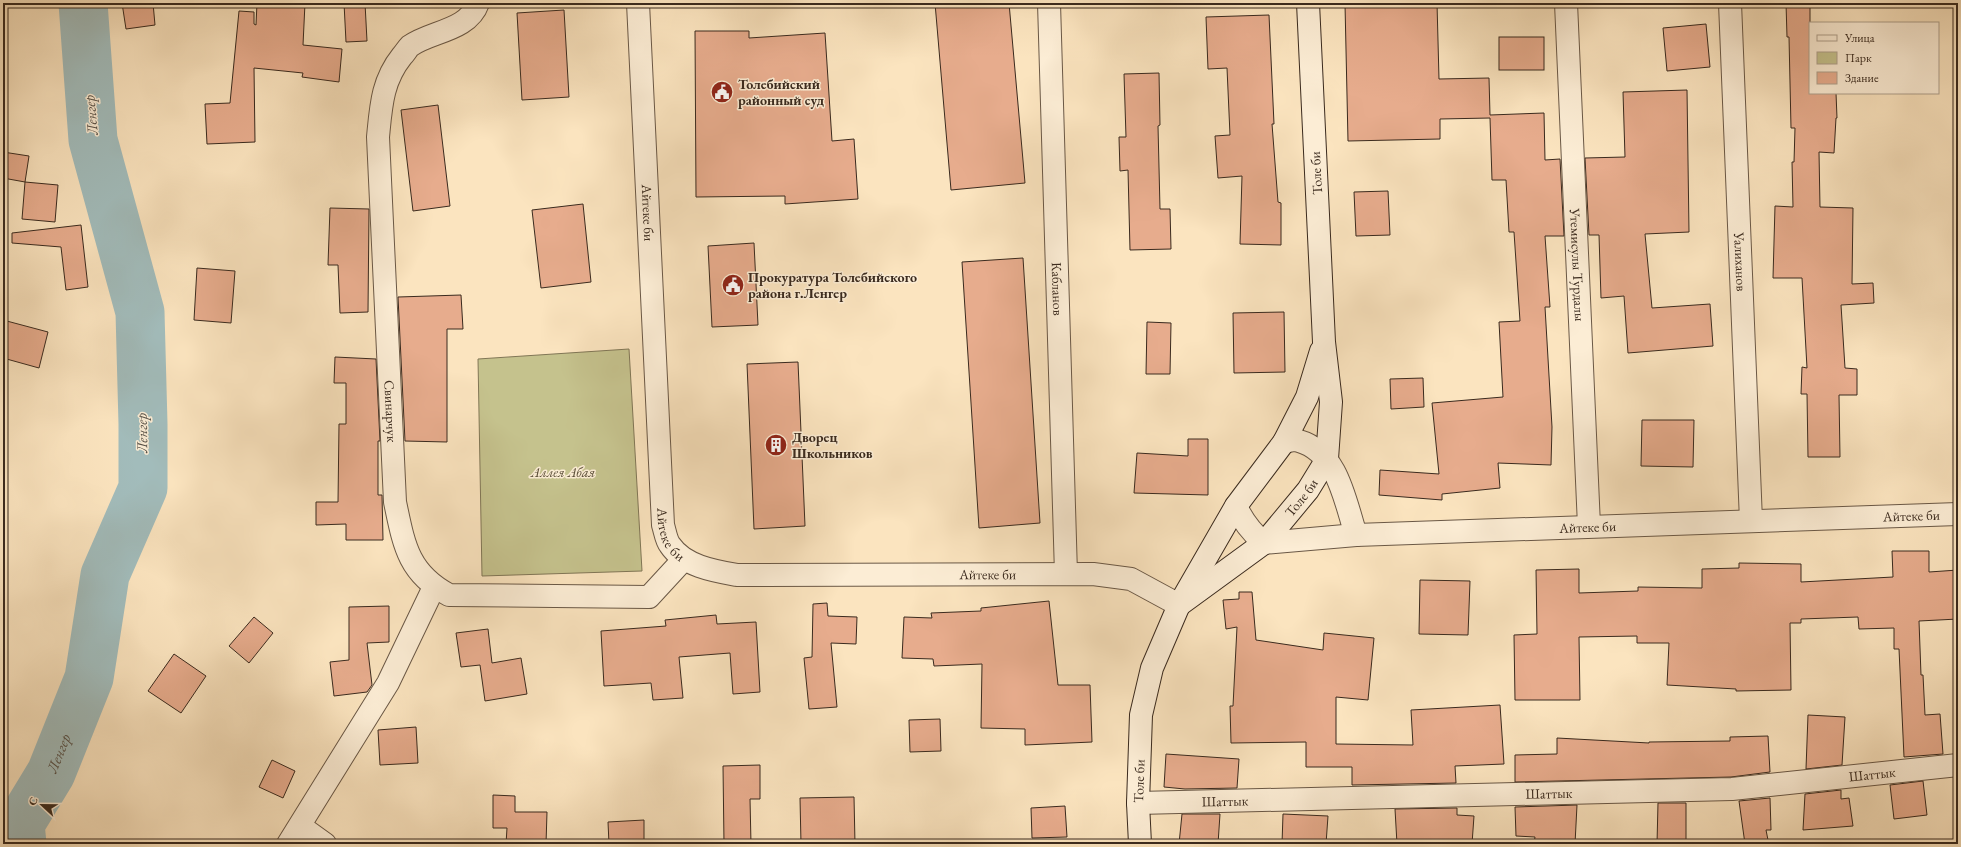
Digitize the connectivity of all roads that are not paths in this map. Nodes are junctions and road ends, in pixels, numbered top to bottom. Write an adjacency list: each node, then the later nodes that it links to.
1 (478, 3): 18 (street, Свинарчук)
2 (638, 3): 16 (street, Айтеке би)
3 (1049, 3): 17 (street, Кабланов)
4 (1308, 3): 7 (street, Толе би)
5 (1566, 3): 13 (street, Утемисулы Турдалы)
6 (1730, 3): 12 (street, Уалиханов)
7 (1324, 342): 8 (street, Толе би); 9 (street, Толе би)
8 (1284, 442): 9 (street); 10 (street, Толе би)
9 (1327, 459): 14 (street); 15 (street, Толе би)
10 (1236, 506): 15 (street); 19 (street, Толе би)
11 (1958, 514): 12 (street, Айтеке би)
12 (1751, 521): 13 (street, Айтеке би)
13 (1589, 526): 14 (street, Айтеке би)
14 (1356, 535): 15 (street, Айтеке би)
15 (1264, 543): 19 (street, Толе би)
16 (684, 559): 17 (street, Айтеке би); 18 (street, Свинарчук)
17 (1066, 574): 19 (street, Айтеке би)
18 (434, 587): 22 (street)
19 (1179, 606): 21 (street, Толе би)
20 (1958, 765): 21 (street, Шаттык)
21 (1138, 803): 24 (street, Толе би)
22 (294, 835): 23 (street)
23 (325, 844)
24 (1140, 844)

